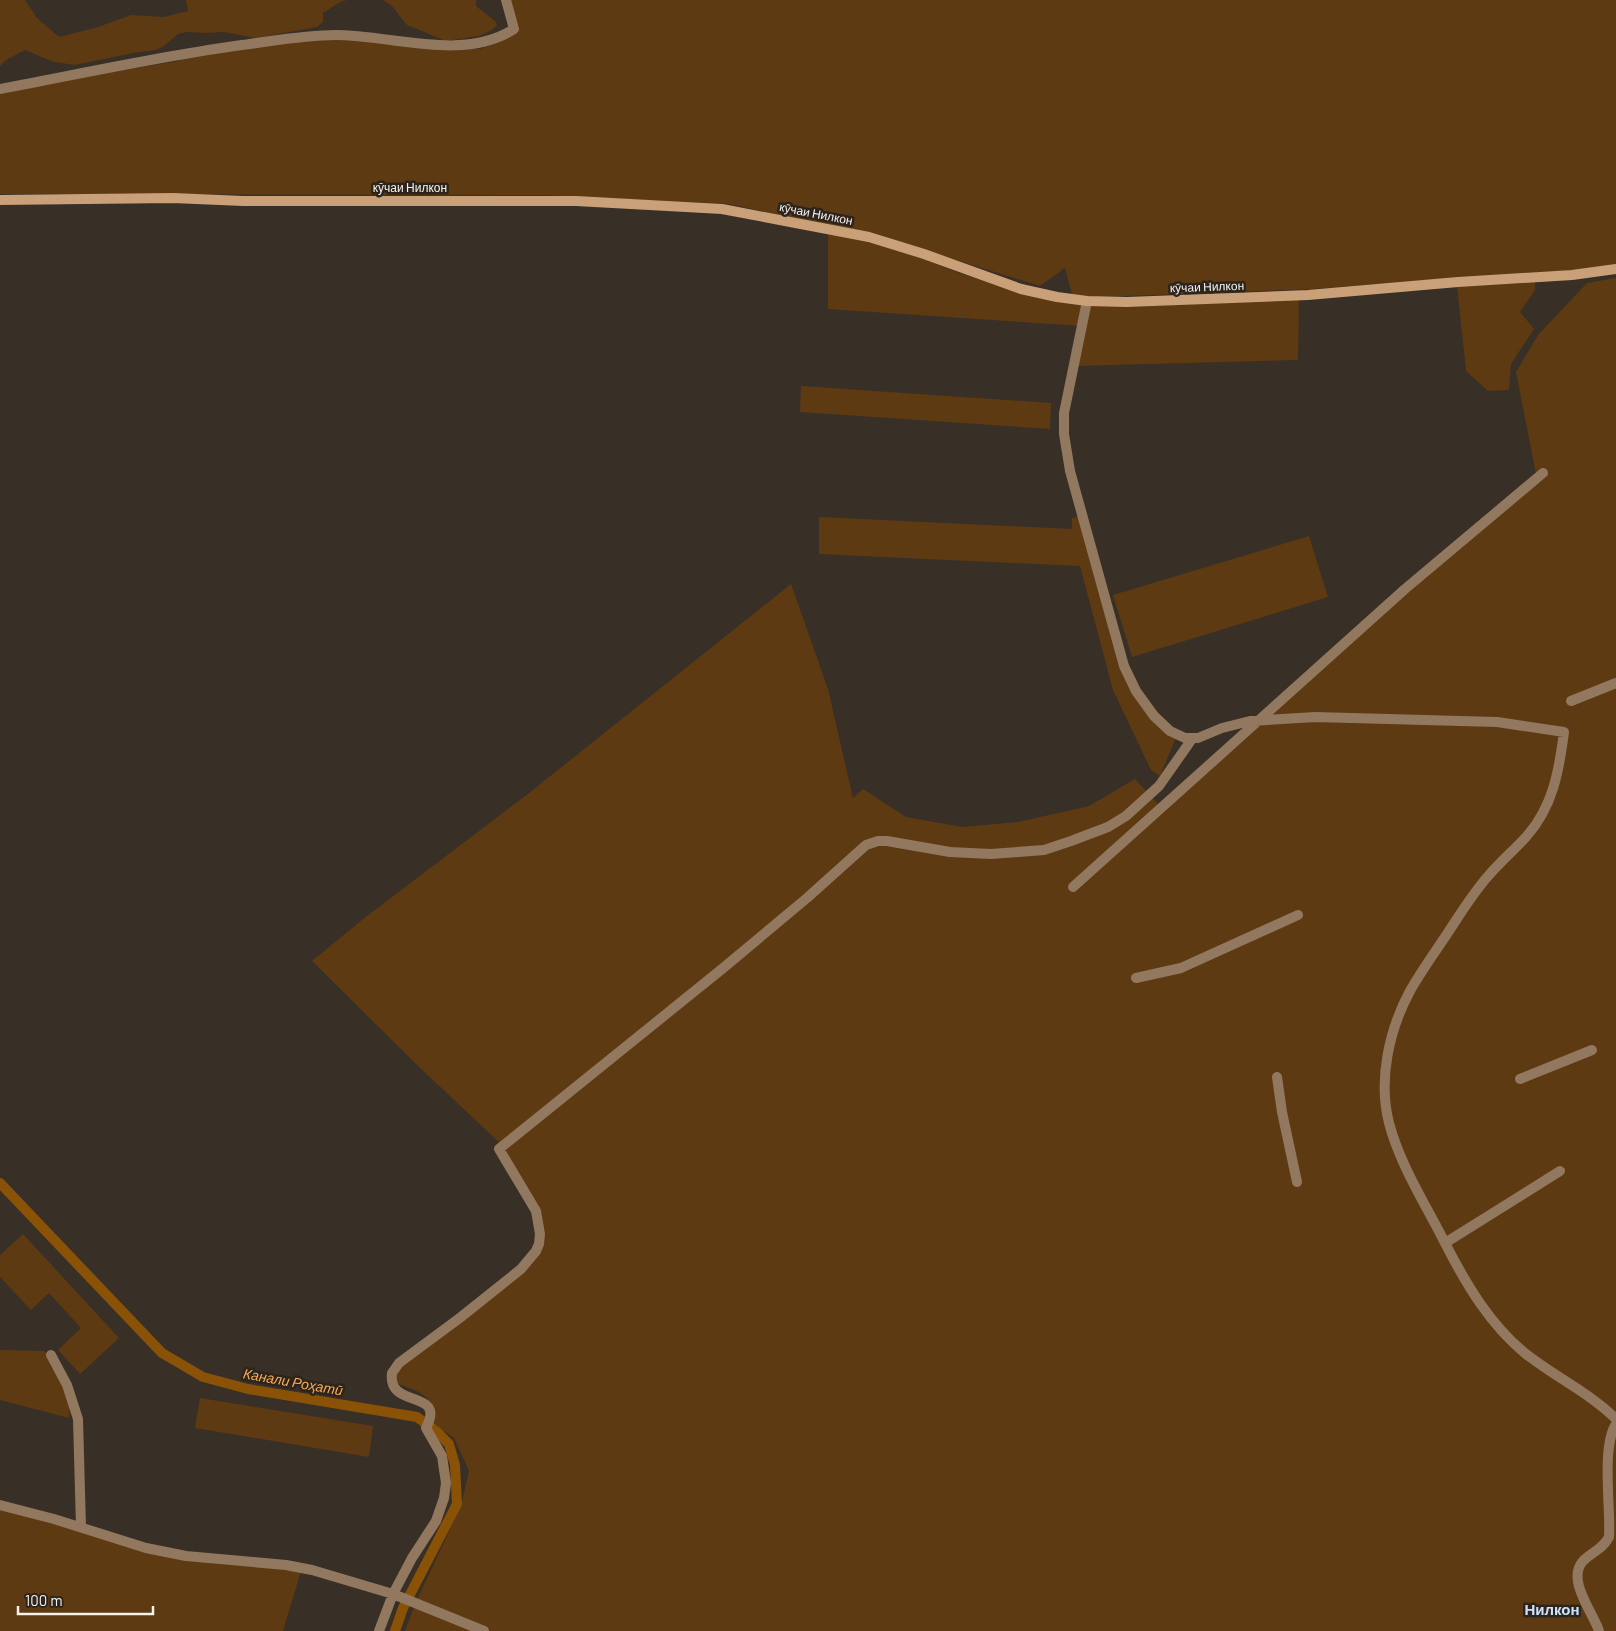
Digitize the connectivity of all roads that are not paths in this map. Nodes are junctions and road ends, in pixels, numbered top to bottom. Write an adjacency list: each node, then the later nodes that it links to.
1 (506, 0): 2 (street)
2 (0, 89)
3 (0, 200): 5 (street, кӯчаи Нилкон)
4 (1616, 269): 5 (street, кӯчаи Нилкон)
5 (1087, 301): 10 (street)
6 (1543, 473): 9 (street)
7 (1616, 683): 8 (street)
8 (1571, 701)
9 (1259, 720): 10 (street); 11 (street); 19 (street)
10 (1192, 739): 25 (street)
11 (1072, 887)
12 (1298, 915): 13 (street)
13 (1136, 978)
14 (1592, 1050): 16 (street)
15 (1277, 1077): 18 (street)
16 (1520, 1079)
17 (1560, 1171): 19 (street)
18 (1297, 1182)
19 (1445, 1244): 21 (street)
20 (51, 1355): 24 (street)
21 (1616, 1419)
22 (1616, 1424): 28 (street)
23 (0, 1505): 24 (street)
24 (81, 1528): 25 (street)
25 (395, 1594): 26 (street); 27 (street)
26 (379, 1631)
27 (484, 1631)
28 (1599, 1631)

